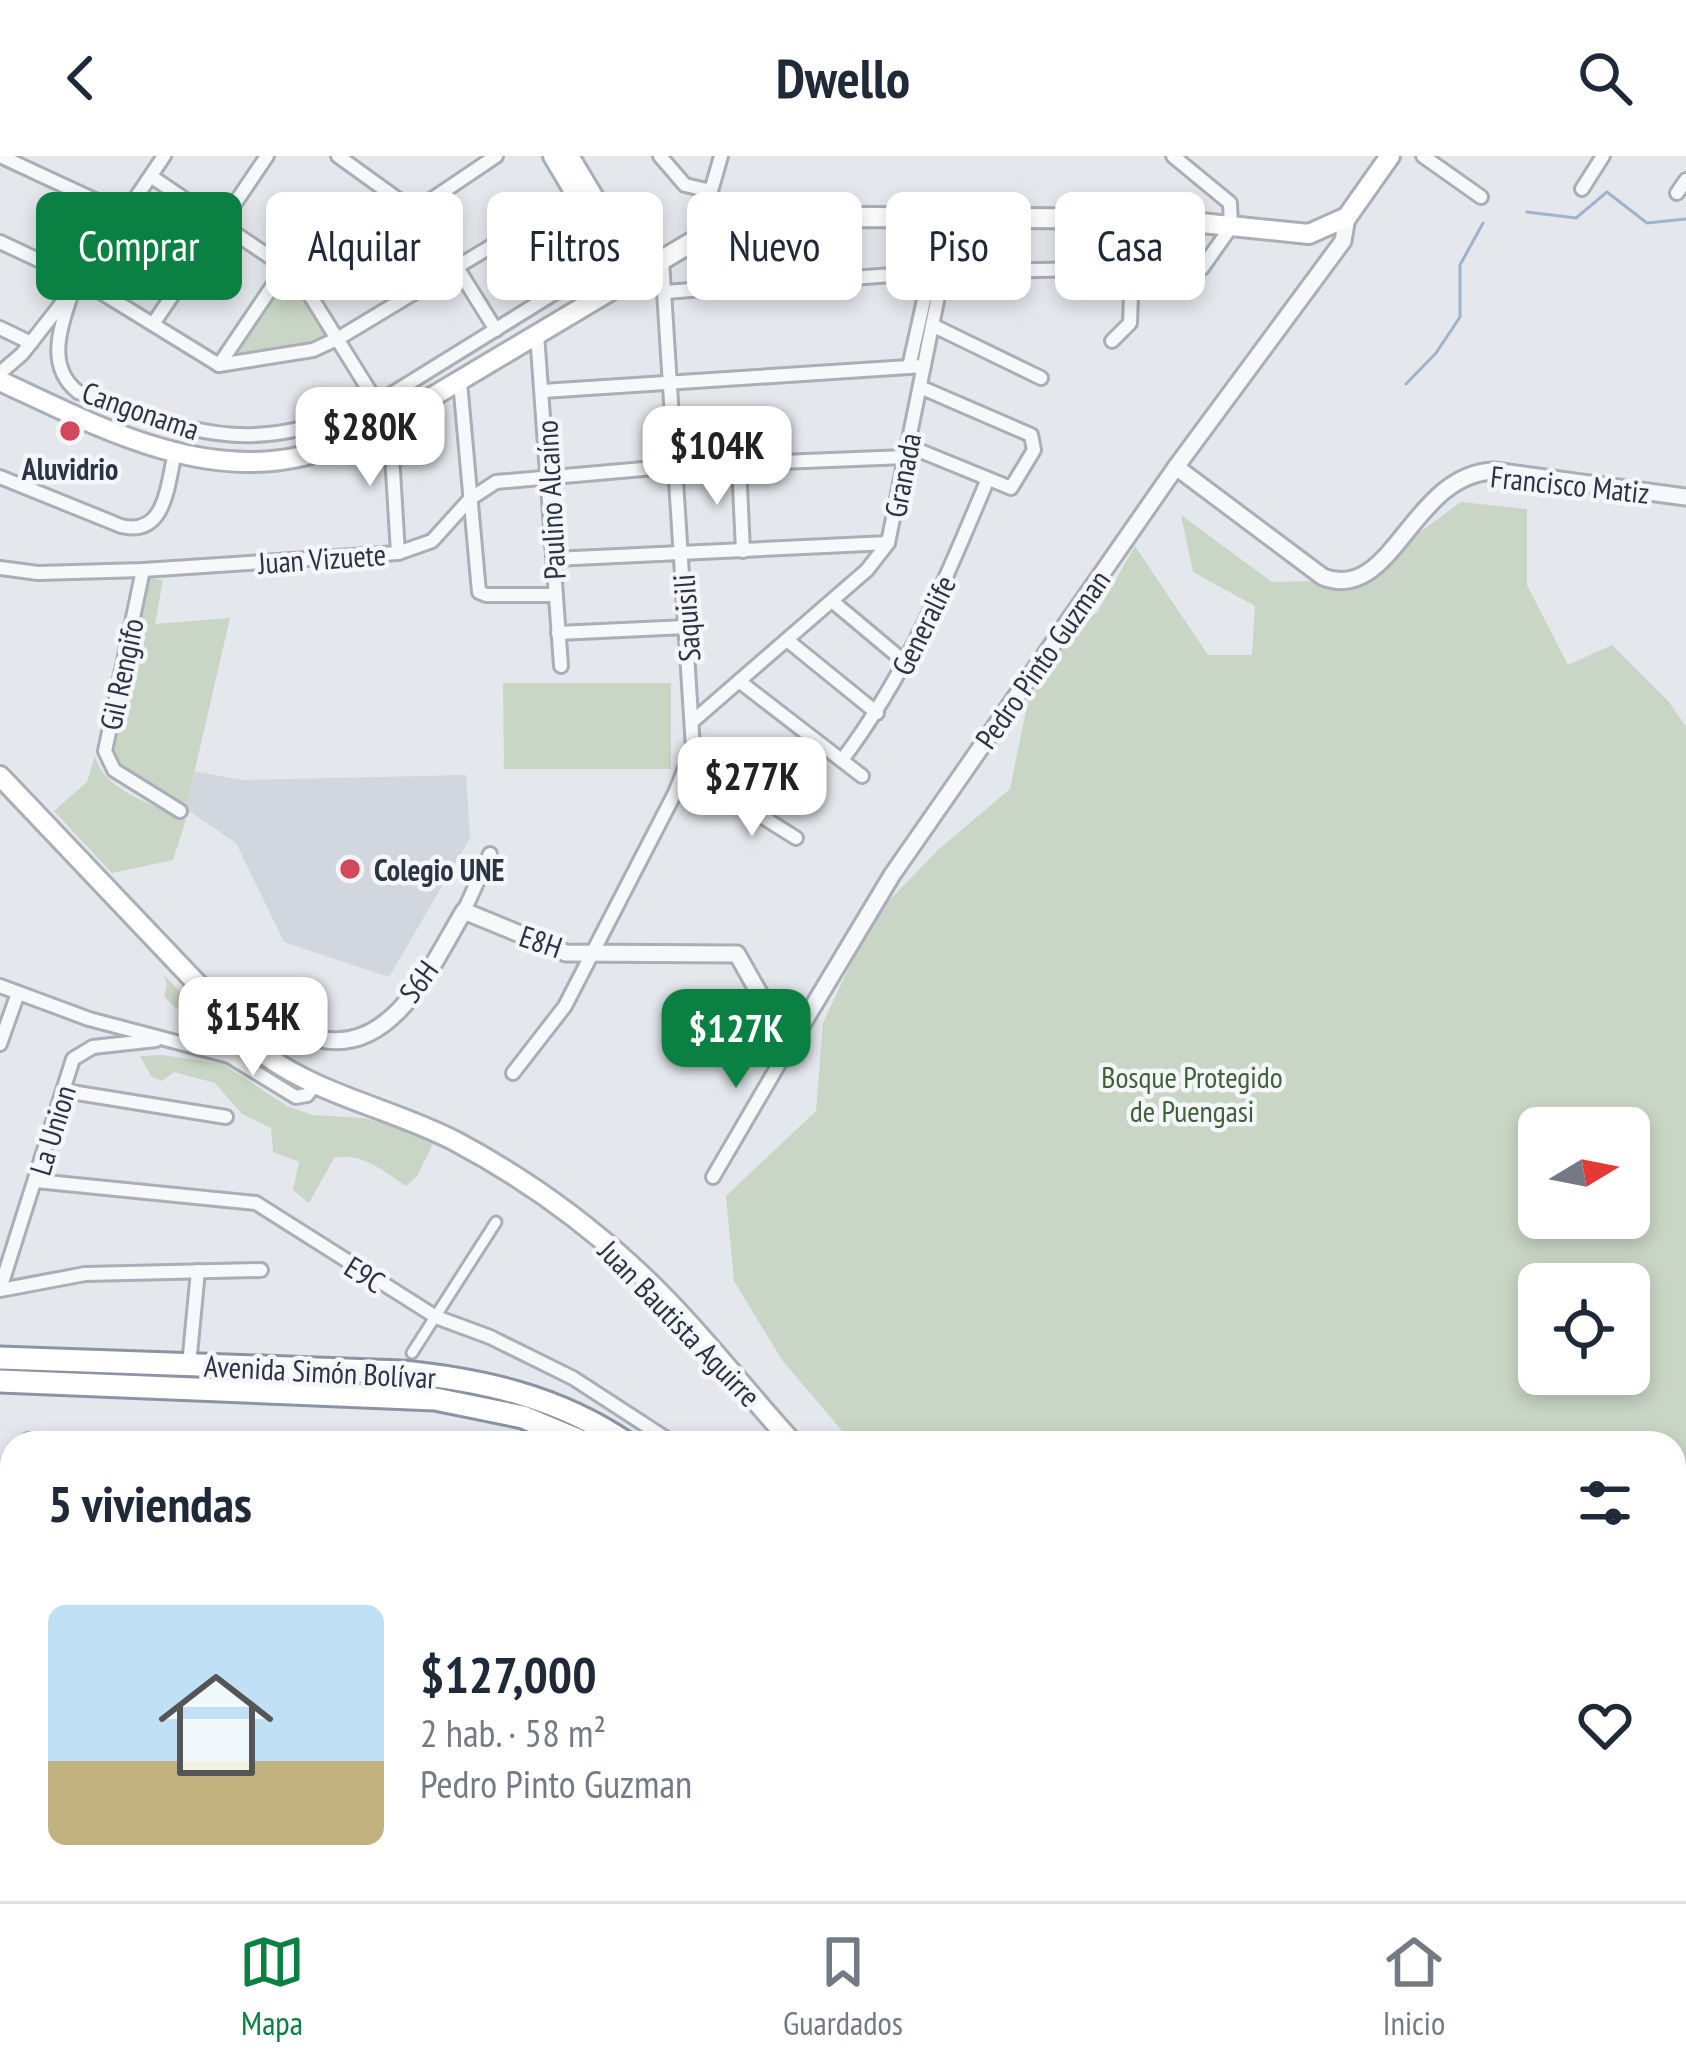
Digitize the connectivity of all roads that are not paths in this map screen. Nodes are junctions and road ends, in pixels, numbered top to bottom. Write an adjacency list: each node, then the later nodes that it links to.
1 (0, 156): 18 (street)
2 (164, 156): 15 (street)
3 (268, 156): 21 (street)
4 (338, 156): 22 (street)
5 (467, 156): 14 (street)
6 (496, 156): 14 (street)
7 (660, 156): 17 (street)
8 (722, 156): 17 (street)
9 (1172, 156): 29 (street)
10 (1390, 156): 27 (main road, Pedro Pinto Guzman)
11 (1423, 156): 26 (street)
12 (1604, 156): 16 (street)
13 (568, 157): 24 (main road); 25 (main road)
14 (480, 165): 23 (street)
15 (152, 177): 19 (street); 20 (street)
16 (1582, 188)
17 (711, 191)
18 (77, 192)
19 (142, 192)
20 (175, 192)
21 (242, 192)
22 (390, 192)
23 (442, 192)
24 (577, 192)
25 (587, 192)
26 (1481, 197)
27 (1347, 217): 29 (main road); 70 (street, Pedro Pinto Guzman)
28 (1031, 218): 29 (main road)
29 (1231, 227): 32 (street)
30 (0, 242): 31 (street)
31 (36, 262)
32 (1205, 264)
33 (663, 271): 35 (street, Saquisili)
34 (463, 274): 50 (street)
35 (665, 292): 57 (street); 61 (street, Saquisili)
36 (266, 298): 56 (street)
37 (65, 300): 54 (street)
38 (71, 300): 64 (street, Cangonama)
39 (107, 300): 47 (street)
40 (169, 300): 47 (street)
41 (316, 300): 52 (street)
42 (402, 300): 52 (street)
43 (544, 300): 50 (street, Cangonama)
44 (594, 300): 51 (main road)
45 (937, 300): 48 (street, Granada)
46 (1131, 300): 53 (street)
47 (153, 324): 56 (street)
48 (932, 325): 57 (street, Granada); 58 (street)
49 (0, 328): 54 (street)
50 (496, 330): 64 (street, Cangonama)
51 (537, 334): 60 (main road); 63 (street, Paulino Alcaíno)
52 (339, 338): 56 (street); 64 (street)
53 (1112, 341)
54 (31, 343): 55 (street)
55 (14, 363): 59 (street); 59 (street)
56 (219, 365)
57 (916, 366): 61 (street); 62 (street, Granada)
58 (1041, 377)
59 (5, 381): 67 (main road)
60 (460, 382): 65 (main road); 75 (street)
61 (670, 382): 63 (street); 69 (street, Saquisili)
62 (920, 387): 66 (street, Granada); 73 (street)
63 (543, 391): 71 (street, Paulino Alcaíno)
64 (377, 403)
65 (390, 422): 67 (main road); 78 (street)
66 (906, 452): 68 (street, Juan Vizuete); 73 (street); 76 (street, Granada)
67 (175, 453): 72 (street)
68 (739, 464): 69 (street, Juan Vizuete); 77 (street)
69 (676, 466): 71 (street, Juan Vizuete); 79 (street, Saquisili)
70 (1176, 467): 74 (street, Francisco Matiz); 105 (street, Pedro Pinto Guzman)
71 (549, 476): 75 (street, Juan Vizuete); 80 (street, Paulino Alcaíno)
72 (0, 477)
73 (987, 481): 88 (street, Generalife)
74 (1686, 497)
75 (470, 499): 78 (street, Juan Vizuete); 83 (street)
76 (887, 543): 77 (street); 84 (street, Granada)
77 (743, 551): 79 (street)
78 (398, 553): 82 (street, Juan Vizuete)
79 (682, 554): 80 (street); 85 (street, Saquisili)
80 (554, 559): 83 (street, Paulino Alcaíno)
81 (0, 568): 82 (street, Juan Vizuete)
82 (143, 570): 97 (street, Gil Rengifo)
83 (556, 595): 86 (street, Paulino Alcaíno)
84 (832, 602): 87 (street, Granada); 88 (street)
85 (686, 627): 86 (street); 92 (street, Saquisili)
86 (558, 633): 89 (street, Paulino Alcaíno)
87 (787, 640): 90 (street, Granada); 91 (street)
88 (906, 663): 91 (street, Generalife)
89 (560, 666)
90 (739, 681): 92 (street, Granada); 94 (street)
91 (877, 712): 94 (street, Generalife)
92 (693, 721): 93 (street, Saquisili)
93 (693, 748): 98 (street); 101 (street, Saquisili)
94 (842, 760): 96 (street)
95 (0, 776): 104 (main road, Juan Bautista Aguirre)
96 (862, 776)
97 (180, 811)
98 (796, 838)
99 (490, 854): 100 (street, S6H)
100 (464, 911): 101 (street, E8H); 104 (street, S6H)
101 (590, 952): 105 (street, E8H); 108 (street, Saquisili)
102 (0, 986): 103 (street)
103 (18, 993): 106 (street); 107 (street)
104 (228, 1019): 109 (main road, Juan Bautista Aguirre)
105 (800, 1028): 112 (street, Pedro Pinto Guzman)
106 (163, 1039): 109 (street); 110 (street, La Union)
107 (0, 1044)
108 (513, 1073)
109 (316, 1084): 126 (main road, Juan Bautista Aguirre)
110 (64, 1091): 111 (street); 113 (street, La Union)
111 (226, 1117)
112 (713, 1177)
113 (36, 1180): 117 (street, La Union); 118 (street, E9C)
114 (496, 1222): 118 (street)
115 (260, 1270): 116 (street)
116 (198, 1271): 117 (street); 121 (street)
117 (0, 1289)
118 (436, 1317): 119 (street); 125 (street, E9C)
119 (412, 1353)
120 (0, 1358): 121 (highway, Avenida Simón Bolívar)
121 (189, 1365): 124 (highway, Avenida Simón Bolívar)
122 (0, 1381): 123 (highway, Avenida Simón Bolívar)
123 (556, 1431)
124 (603, 1431)
125 (655, 1431)
126 (782, 1431)

